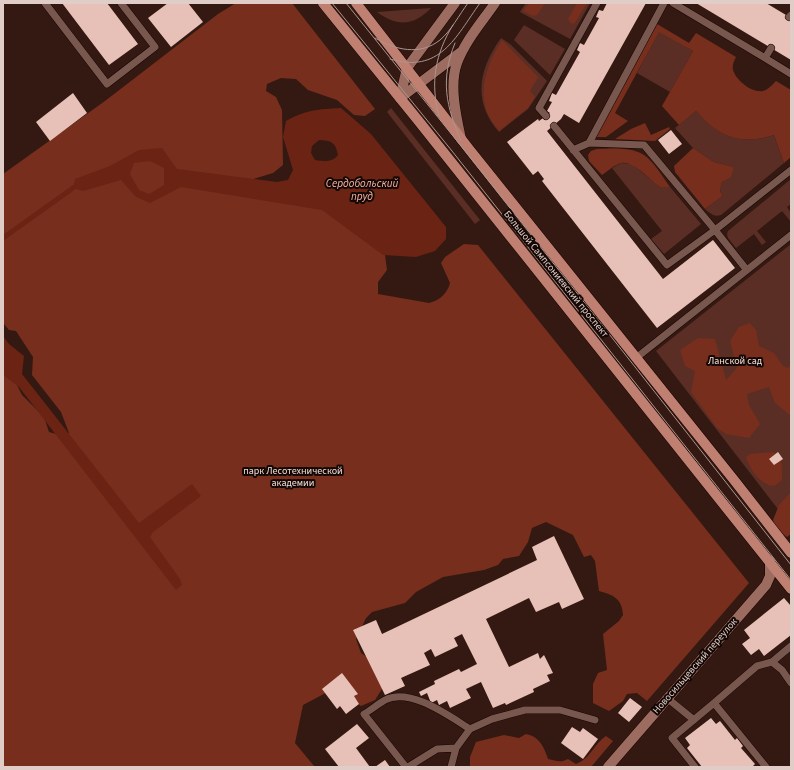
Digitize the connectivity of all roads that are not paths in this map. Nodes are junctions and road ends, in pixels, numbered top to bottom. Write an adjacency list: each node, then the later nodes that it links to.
1 (45, 3): 2 (lane)
2 (121, 3)
3 (323, 3): 16 (main road, Большой Сампсониевский проспект)
4 (356, 3): 13 (main road, Большой Сампсониевский проспект)
5 (455, 3): 13 (main road)
6 (495, 3): 11 (main road)
7 (597, 3): 17 (lane)
8 (664, 3): 20 (lane)
9 (673, 3): 12 (lane)
10 (771, 48): 12 (lane)
11 (462, 51): 15 (main road); 19 (main road)
12 (765, 58): 14 (lane)
13 (407, 68): 15 (main road, Большой Сампсониевский проспект); 16 (main road)
14 (791, 74)
15 (419, 84): 16 (main road); 19 (main road, Большой Сампсониевский проспект)
16 (400, 98): 28 (main road, Большой Сампсониевский проспект)
17 (546, 116)
18 (554, 126): 21 (lane)
19 (462, 139): 26 (main road, Большой Сампсониевский проспект)
20 (589, 143): 21 (lane); 23 (lane)
21 (573, 150): 23 (lane)
22 (791, 170): 23 (lane)
23 (715, 230): 25 (lane)
24 (791, 235): 25 (lane)
25 (746, 270): 26 (lane)
26 (636, 358): 27 (main road, Большой Сампсониевский проспект)
27 (791, 553)
28 (770, 561): 29 (main road, Большой Сампсониевский проспект); 33 (main road, Новосильцевский переулок)
29 (791, 588)
30 (791, 646): 31 (lane)
31 (772, 662): 32 (lane); 34 (lane)
32 (791, 683)
33 (667, 698): 36 (lane); 41 (main road, Новосильцевский переулок)
34 (714, 703): 36 (lane); 43 (lane)
35 (595, 720): 37 (lane)
36 (694, 720): 42 (lane)
37 (470, 729): 38 (lane); 39 (lane)
38 (456, 748): 39 (lane); 40 (lane)
39 (407, 767)
40 (451, 767)
41 (608, 767)
42 (695, 767)
43 (766, 767)

